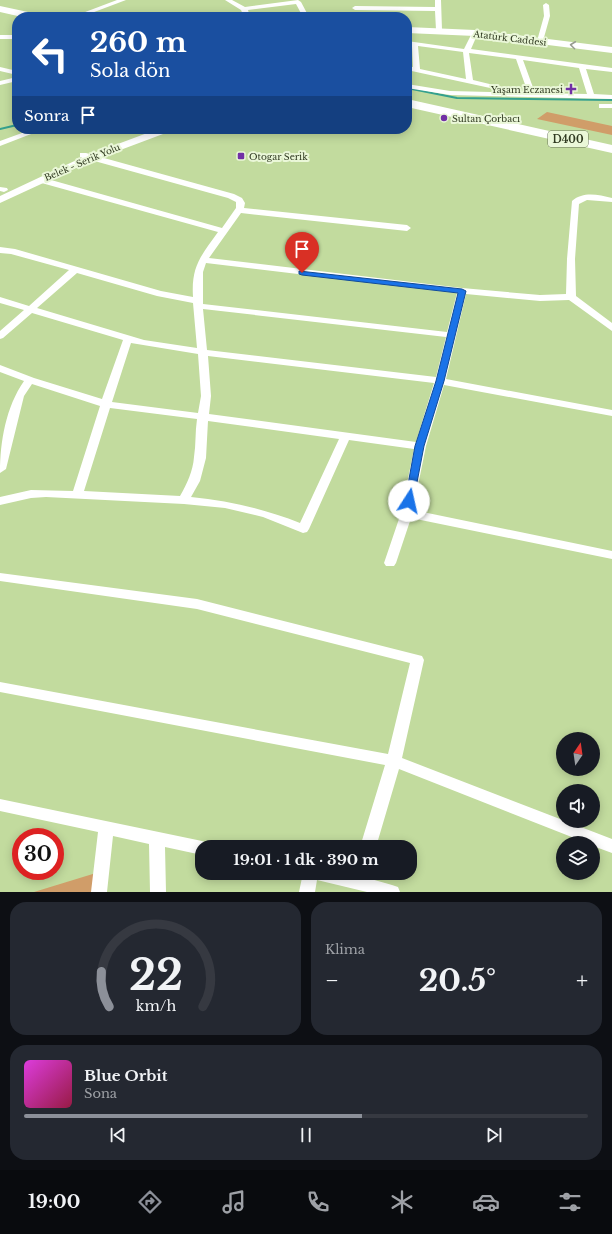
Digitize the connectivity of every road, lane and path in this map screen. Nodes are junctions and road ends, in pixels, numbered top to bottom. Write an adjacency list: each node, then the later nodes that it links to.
1 (123, 0): 10 (street)
2 (228, 0): 8 (street)
3 (353, 0): 6 (street)
4 (438, 0): 9 (street)
5 (546, 5): 22 (street)
6 (355, 8): 9 (street); 13 (street)
7 (0, 9): 15 (highway)
8 (244, 9): 11 (street); 12 (street)
9 (438, 9): 18 (street)
10 (89, 12)
11 (245, 12)
12 (303, 12)
13 (355, 12)
14 (0, 14): 16 (highway)
15 (12, 15)
16 (12, 18)
17 (412, 30): 18 (main road, Atatürk Caddesi)
18 (439, 30): 19 (main road, Atatürk Caddesi)
19 (475, 34): 22 (main road, Atatürk Caddesi); 26 (street)
20 (0, 37): 21 (street)
21 (12, 37)
22 (540, 42): 25 (main road, Atatürk Caddesi, one-way to 22)
23 (412, 44): 24 (street)
24 (415, 45): 26 (street); 31 (street)
25 (612, 50)
26 (466, 52): 27 (street); 35 (street)
27 (519, 58): 28 (street); 38 (street)
28 (582, 67): 32 (street); 40 (street)
29 (0, 69): 33 (street)
30 (412, 69): 31 (street)
31 (417, 70): 35 (street)
32 (612, 70)
33 (12, 72)
34 (12, 79): 36 (street)
35 (470, 80): 38 (street)
36 (0, 83)
37 (412, 87): 38 (street)
38 (532, 93): 40 (street)
39 (412, 94): 51 (highway)
40 (591, 96): 41 (street)
41 (612, 96)
42 (412, 99): 47 (highway, D400)
43 (412, 104): 47 (highway, D400)
44 (602, 106): 45 (street)
45 (612, 106)
46 (412, 109): 51 (highway)
47 (526, 127): 51 (highway, D400)
48 (27, 134): 53 (street)
49 (139, 134): 55 (main road, Belek - Serik Yolu)
50 (152, 134): 55 (main road, Belek - Serik Yolu)
51 (566, 136): 52 (highway, D400); 54 (highway, D400)
52 (612, 143)
53 (0, 144)
54 (612, 149)
55 (87, 156): 56 (main road, Belek - Serik Yolu); 57 (main road, Belek - Serik Yolu); 59 (street)
56 (41, 180): 57 (main road, Belek - Serik Yolu); 61 (street)
57 (1, 192)
58 (612, 200): 66 (street)
59 (238, 210): 60 (street); 61 (street)
60 (407, 228)
61 (224, 231): 63 (street)
62 (0, 250): 64 (street)
63 (203, 260): 65 (street); 68 (street)
64 (75, 270): 68 (street); 69 (street)
65 (462, 291): 66 (street); 71 (street)
66 (572, 297): 70 (street)
67 (0, 300): 69 (street)
68 (199, 303): 71 (street); 74 (street)
69 (30, 309): 72 (street); 73 (street)
70 (612, 328)
71 (451, 335): 77 (street)
72 (0, 336)
73 (128, 340): 74 (street); 78 (street)
74 (201, 352): 77 (street); 80 (street)
75 (0, 368): 76 (street)
76 (30, 380): 78 (street); 83 (street)
77 (440, 381): 79 (street); 82 (street)
78 (106, 404): 80 (street); 84 (street)
79 (612, 413)
80 (204, 418): 81 (street); 85 (street)
81 (345, 437): 82 (street); 85 (street)
82 (420, 446): 87 (street)
83 (0, 469)
84 (77, 494): 85 (street); 86 (street)
85 (184, 500)
86 (0, 502)
87 (407, 513): 88 (street); 89 (street)
88 (612, 555)
89 (390, 563)
90 (0, 577): 92 (street)
91 (0, 687): 92 (street)
92 (394, 761): 96 (street); 97 (street)
93 (0, 805): 94 (street)
94 (106, 828): 95 (street); 101 (street)
95 (156, 839): 98 (street); 102 (street)
96 (370, 840)
97 (612, 846)
98 (195, 847)
99 (310, 880): 103 (street)
100 (364, 880): 104 (street)
101 (99, 892)
102 (158, 892)
103 (307, 892)
104 (392, 892)

